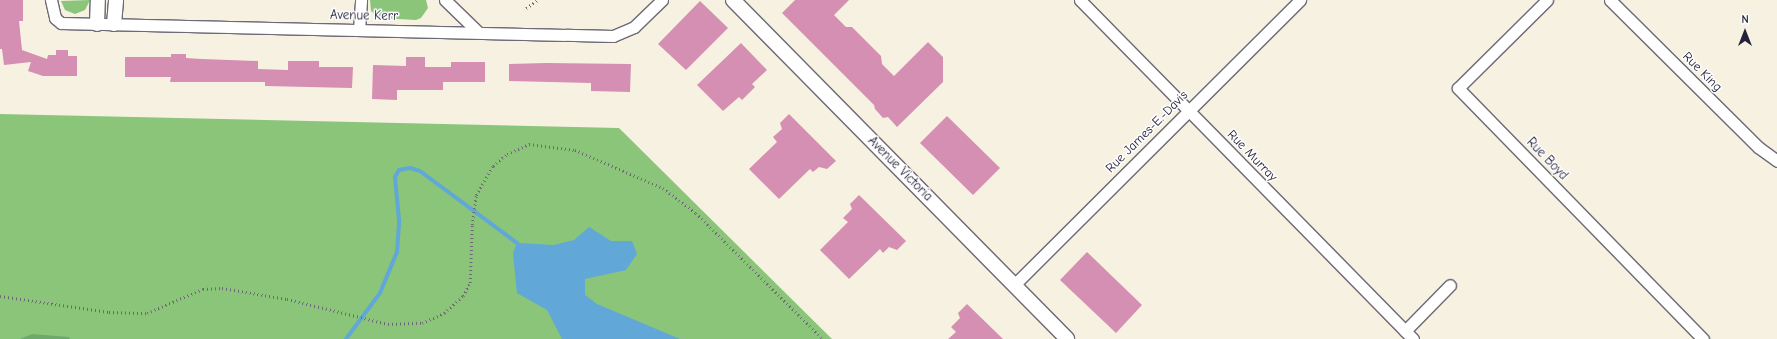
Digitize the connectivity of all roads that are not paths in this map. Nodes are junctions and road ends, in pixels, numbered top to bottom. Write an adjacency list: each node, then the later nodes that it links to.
1 (52, 0): 12 (street, Avenue Kerr)
2 (98, 0): 12 (street)
3 (116, 0): 13 (street)
4 (361, 0): 14 (street)
5 (445, 0): 15 (street)
6 (662, 0): 15 (street, Avenue Kerr)
7 (733, 0): 18 (street, Avenue Victoria)
8 (1080, 0): 16 (street, Rue Murray)
9 (1300, 0): 16 (street, Rue James-E.-Davis)
10 (1547, 0): 23 (street, Rue Boyd)
11 (1610, 0): 17 (street, Rue King)
12 (97, 24): 13 (street, Avenue Kerr)
13 (114, 24): 14 (street, Avenue Kerr)
14 (359, 30): 15 (street, Avenue Kerr)
15 (478, 32)
16 (1189, 111): 18 (street, Rue James-E.-Davis); 20 (street, Rue Murray)
17 (1777, 161)
18 (1014, 285): 21 (street, Avenue Victoria)
19 (1450, 285): 20 (street)
20 (1405, 331): 22 (street, Rue Murray)
21 (1067, 339)
22 (1413, 339)
23 (1703, 339)

